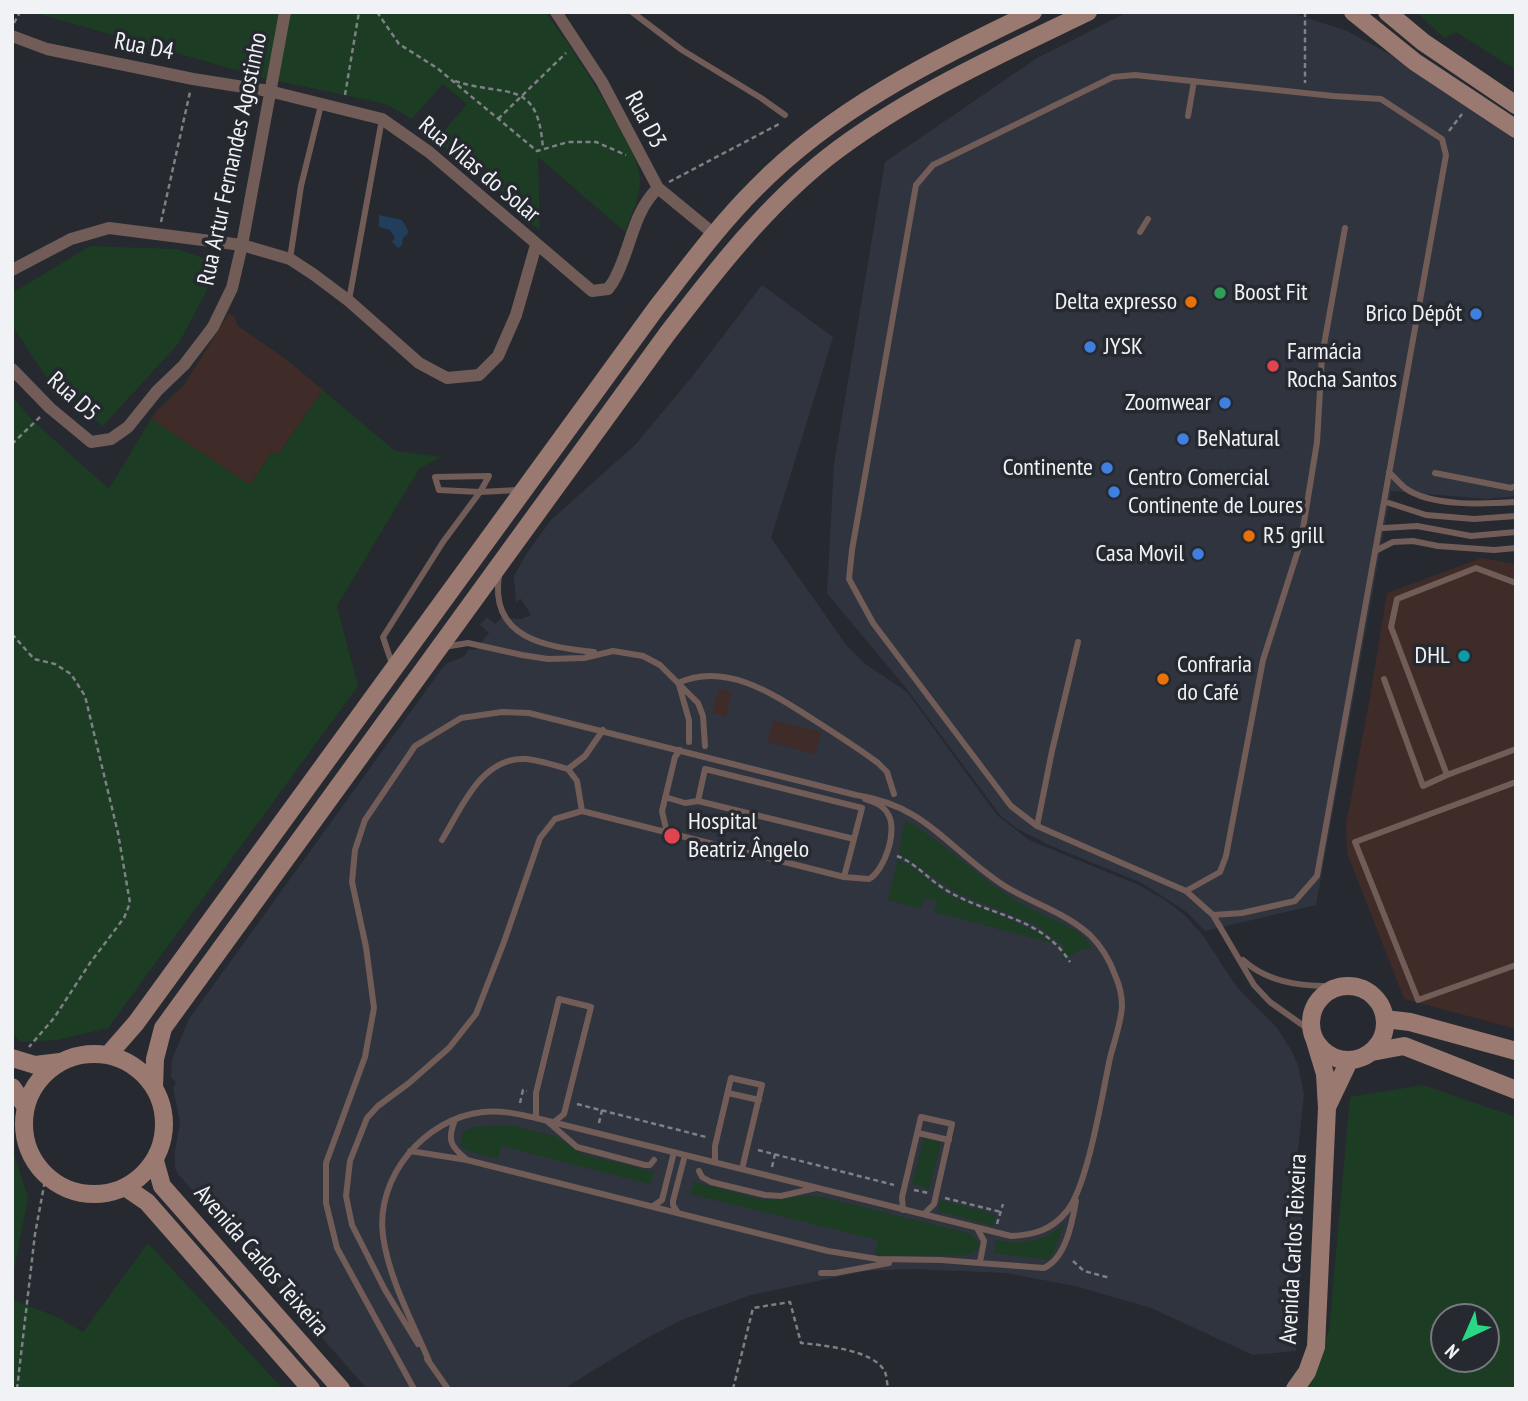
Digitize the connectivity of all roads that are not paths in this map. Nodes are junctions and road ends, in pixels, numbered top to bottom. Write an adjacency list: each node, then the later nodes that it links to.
1 (285, 12): 10 (street, Rua Artur Fernandes Agostinho)
2 (556, 12): 17 (street, Rua D3)
3 (632, 12): 13 (lane)
4 (1033, 12): 21 (main road)
5 (1088, 12): 41 (main road)
6 (1353, 12): 16 (main road)
7 (1387, 12): 12 (main road)
8 (12, 36): 10 (street, Rua D4)
9 (1194, 81): 14 (lane); 29 (lane); 62 (lane)
10 (269, 91): 11 (street, Rua Vilas do Solar); 22 (street, Rua Artur Fernandes Agostinho)
11 (322, 103): 15 (street, Rua Vilas do Solar); 24 (lane)
12 (1516, 105)
13 (785, 115)
14 (1188, 116)
15 (382, 119): 23 (street, Rua Vilas do Solar); 26 (lane)
16 (1516, 129)
17 (658, 188): 21 (street, Rua D3); 23 (street)
18 (1148, 219): 20 (lane)
19 (1345, 228): 67 (lane)
20 (1140, 232)
21 (714, 234): 32 (main road)
22 (242, 245): 24 (street, Rua Vilas do Solar); 25 (street); 28 (street, Rua Artur Fernandes Agostinho)
23 (536, 246): 26 (street, Rua Vilas do Solar)
24 (290, 259): 26 (street, Rua Vilas do Solar)
25 (12, 270)
26 (349, 301)
27 (12, 369): 28 (street, Rua D5)
28 (111, 439)
29 (1389, 472): 34 (lane); 40 (lane)
30 (1435, 473): 31 (lane)
31 (1516, 486)
32 (524, 490): 33 (lane); 46 (main road)
33 (480, 492): 33 (lane); 46 (lane)
34 (1516, 502)
35 (1389, 503): 36 (lane)
36 (1516, 516)
37 (1384, 528): 38 (lane)
38 (1516, 533)
39 (1516, 548): 40 (lane)
40 (1375, 551): 68 (lane)
41 (501, 561): 44 (lane); 45 (main road)
42 (1516, 583): 55 (lane)
43 (1078, 642): 62 (lane)
44 (600, 653): 45 (lane); 48 (lane)
45 (434, 654): 81 (main road)
46 (393, 670): 76 (main road)
47 (1384, 679): 55 (lane)
48 (678, 683): 50 (lane); 51 (lane); 57 (lane)
49 (603, 730): 53 (lane); 54 (lane); 116 (lane)
50 (689, 742)
51 (705, 746)
52 (1516, 749): 55 (lane)
53 (680, 750): 58 (lane); 59 (lane)
54 (568, 769): 61 (lane); 65 (lane)
55 (1447, 775)
56 (1516, 782): 70 (lane)
57 (894, 793)
58 (856, 795): 66 (lane); 104 (lane)
59 (665, 797): 60 (lane); 63 (lane)
60 (698, 802): 64 (lane); 64 (lane)
61 (582, 811): 63 (lane); 113 (lane)
62 (1037, 826): 67 (lane)
63 (667, 832): 66 (lane)
64 (854, 839): 66 (lane)
65 (442, 840)
66 (844, 877)
67 (1186, 891): 68 (lane)
68 (1213, 915): 69 (lane)
69 (1240, 957): 71 (lane); 73 (lane)
70 (1516, 965)
71 (1347, 986): 72 (main road); 73 (main road)
72 (1385, 1019): 74 (main road); 75 (main road)
73 (1313, 1036): 78 (main road); 86 (main road, Avenida Carlos Teixeira)
74 (1516, 1051)
75 (1372, 1052): 78 (main road); 82 (main road)
76 (108, 1055): 79 (main road); 81 (main road)
77 (15, 1059): 79 (main road)
78 (1349, 1061): 86 (main road, Avenida Carlos Teixeira)
79 (60, 1062): 85 (main road)
80 (12, 1087): 85 (main road)
81 (154, 1087): 98 (main road)
82 (1516, 1090)
83 (728, 1093): 84 (lane); 84 (lane); 99 (lane)
84 (759, 1101): 100 (lane)
85 (26, 1107): 102 (main road)
86 (1326, 1108): 118 (main road, Avenida Carlos Teixeira)
87 (536, 1118): 88 (lane); 89 (lane); 90 (lane)
88 (455, 1120): 93 (lane); 96 (lane)
89 (546, 1120): 90 (lane); 97 (lane)
90 (554, 1122): 94 (lane)
91 (918, 1133): 92 (lane); 92 (lane); 106 (lane)
92 (948, 1140): 108 (lane)
93 (410, 1151): 96 (lane); 113 (lane)
94 (674, 1152): 95 (lane); 105 (lane)
95 (685, 1155): 99 (lane); 107 (lane)
96 (467, 1160): 105 (lane)
97 (654, 1160)
98 (155, 1161): 102 (main road); 115 (main road, Avenida Carlos Teixeira)
99 (715, 1162): 100 (lane)
100 (741, 1169): 103 (lane)
101 (699, 1171): 103 (lane)
102 (125, 1188): 114 (main road, Avenida Carlos Teixeira)
103 (817, 1188): 106 (lane)
104 (1077, 1196): 109 (lane); 111 (lane)
105 (651, 1207): 107 (lane)
106 (903, 1210): 108 (lane)
107 (680, 1214): 110 (lane)
108 (924, 1214): 109 (lane)
109 (977, 1228): 111 (lane)
110 (905, 1260): 111 (lane); 112 (lane)
111 (980, 1262)
112 (821, 1273)
113 (429, 1361): 117 (lane)
114 (311, 1389)
115 (341, 1389)
116 (414, 1389)
117 (448, 1389)
118 (1295, 1389)

